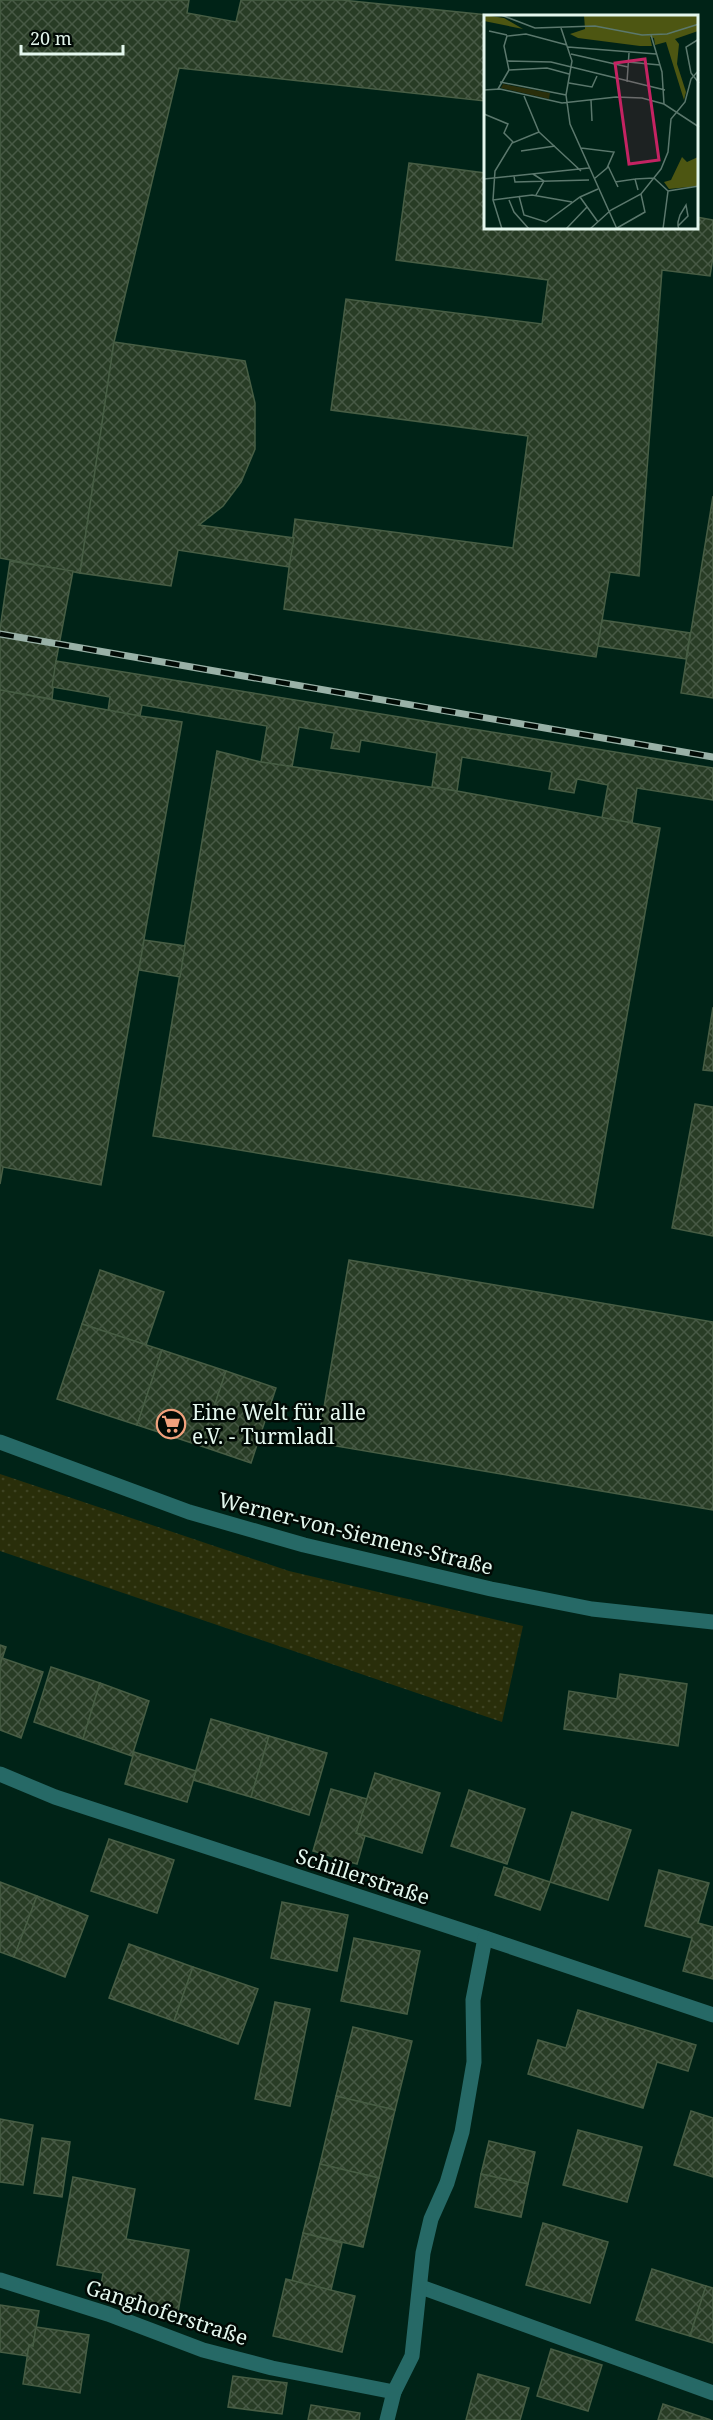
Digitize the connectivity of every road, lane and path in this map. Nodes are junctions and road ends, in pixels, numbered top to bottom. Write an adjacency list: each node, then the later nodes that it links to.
1 (0, 1442): 2 (street, Werner-von-Siemens-Straße)
2 (713, 1622)
3 (0, 1774): 4 (street, Schillerstraße)
4 (485, 1938): 5 (street, Schillerstraße); 7 (street)
5 (713, 2015)
6 (0, 2280): 8 (street, Ganghoferstraße)
7 (421, 2287): 8 (street); 9 (street)
8 (394, 2392): 10 (street)
9 (713, 2393)
10 (387, 2420)

